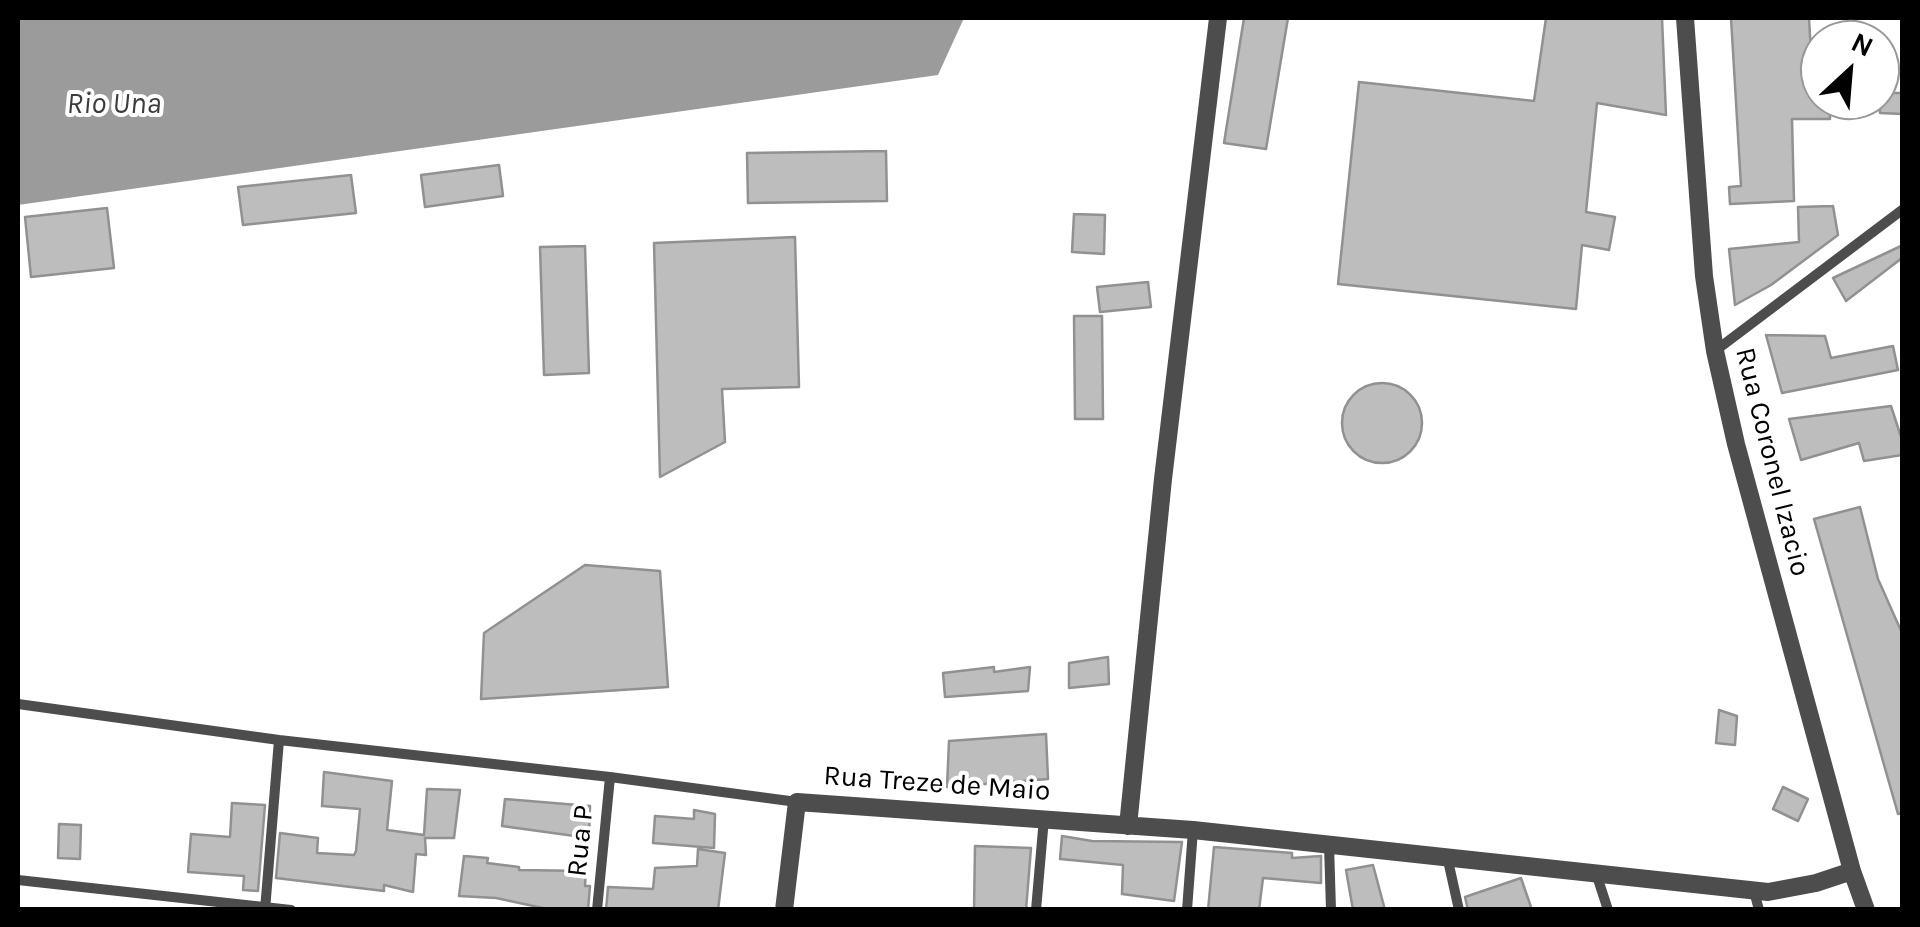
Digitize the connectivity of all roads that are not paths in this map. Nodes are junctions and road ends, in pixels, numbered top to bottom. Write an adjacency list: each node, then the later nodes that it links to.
1 (1218, 18): 10 (street)
2 (1685, 18): 4 (street, Rua Coronel Izacio)
3 (1902, 210): 4 (street)
4 (1715, 350): 14 (street, Rua Coronel Izacio)
5 (18, 704): 6 (street, Rua Treze de Maio)
6 (278, 740): 7 (street, Rua Treze de Maio); 18 (street)
7 (610, 777): 8 (street, Rua Treze de Maio); 20 (street, Rua P)
8 (797, 802): 9 (street, Rua Treze de Maio); 21 (street)
9 (1044, 818): 10 (street, Rua Treze de Maio); 22 (street)
10 (1128, 826): 11 (street, Rua Treze de Maio)
11 (1193, 830): 12 (street, Rua Treze de Maio); 23 (street)
12 (1329, 844): 13 (street, Rua Treze de Maio); 24 (street)
13 (1446, 855): 15 (street, Rua Treze de Maio); 25 (street)
14 (1852, 871): 17 (street, Rua Treze de Maio); 28 (street, Rua Coronel Izacio)
15 (1596, 873): 17 (street, Rua Treze de Maio); 26 (street)
16 (18, 880): 18 (street)
17 (1754, 890): 27 (street)
18 (265, 908): 19 (street)
19 (291, 910)
20 (597, 910)
21 (784, 910)
22 (1036, 910)
23 (1186, 910)
24 (1330, 910)
25 (1459, 910)
26 (1608, 910)
27 (1759, 910)
28 (1866, 910)

